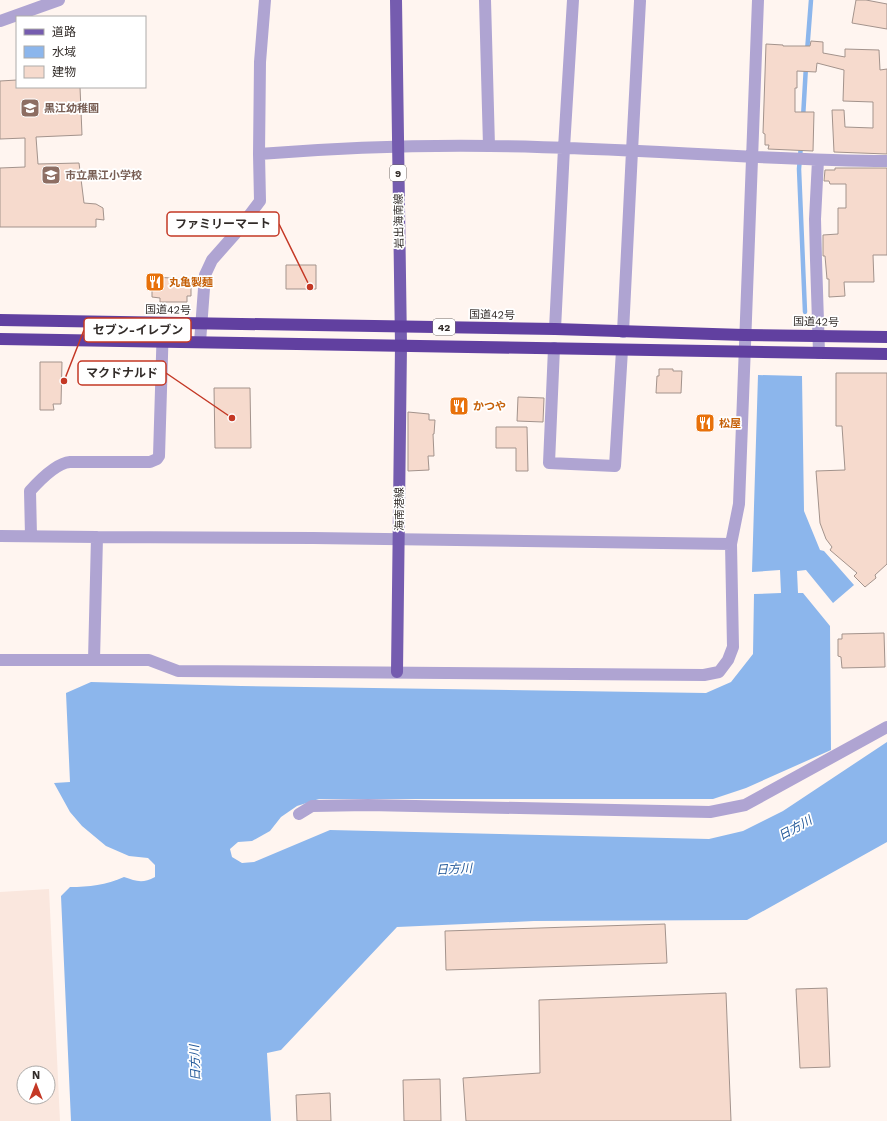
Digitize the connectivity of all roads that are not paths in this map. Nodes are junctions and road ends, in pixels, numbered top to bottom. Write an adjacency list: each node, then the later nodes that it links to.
1 (59, 0): 8 (street)
2 (265, 0): 14 (street)
3 (396, 0): 11 (main road, 岩出海南線 / 9)
4 (486, 0): 10 (street)
5 (573, 0): 12 (street)
6 (758, 0): 15 (street)
7 (640, 1): 13 (street)
8 (36, 4): 9 (street)
9 (0, 21)
10 (489, 146): 11 (street); 12 (street)
11 (398, 148): 14 (street); 21 (main road, 岩出海南線 / 9)
12 (564, 148): 13 (street); 22 (street)
13 (632, 151): 15 (street); 23 (street)
14 (259, 154): 20 (street)
15 (752, 157): 16 (street); 24 (street)
16 (818, 160): 17 (street); 25 (street)
17 (887, 161)
18 (0, 320): 19 (highway, 国道42号 / 42)
19 (163, 323): 20 (highway, 国道42号 / 42); 28 (street)
20 (201, 323): 21 (highway, 国道42号 / 42); 29 (street)
21 (401, 326): 22 (highway, 国道42号 / 42); 30 (main road, 岩出海南線 / 9)
22 (555, 329): 23 (highway, 国道42号 / 42)
23 (623, 332): 24 (highway, 国道42号 / 42)
24 (744, 335): 25 (highway, 国道42号 / 42); 33 (street)
25 (819, 335): 26 (highway, 国道42号 / 42); 34 (street)
26 (887, 337)
27 (0, 339): 28 (highway, 42)
28 (162, 342): 29 (highway, 42); 37 (street)
29 (200, 342): 30 (highway, 42)
30 (401, 345): 31 (highway, 42); 39 (main road, 海南港線)
31 (554, 348): 32 (highway, 42); 32 (street)
32 (622, 350): 33 (highway, 42)
33 (744, 352): 34 (highway, 42); 40 (street)
34 (820, 353): 35 (highway, 42)
35 (887, 354)
36 (0, 536): 37 (street)
37 (31, 536): 38 (street)
38 (97, 537): 39 (street); 42 (street)
39 (399, 540): 40 (street); 43 (main road, 海南港線)
40 (731, 544): 43 (street)
41 (0, 660): 42 (street)
42 (94, 660): 43 (street)
43 (397, 672)
44 (887, 727): 45 (street)
45 (299, 814)

